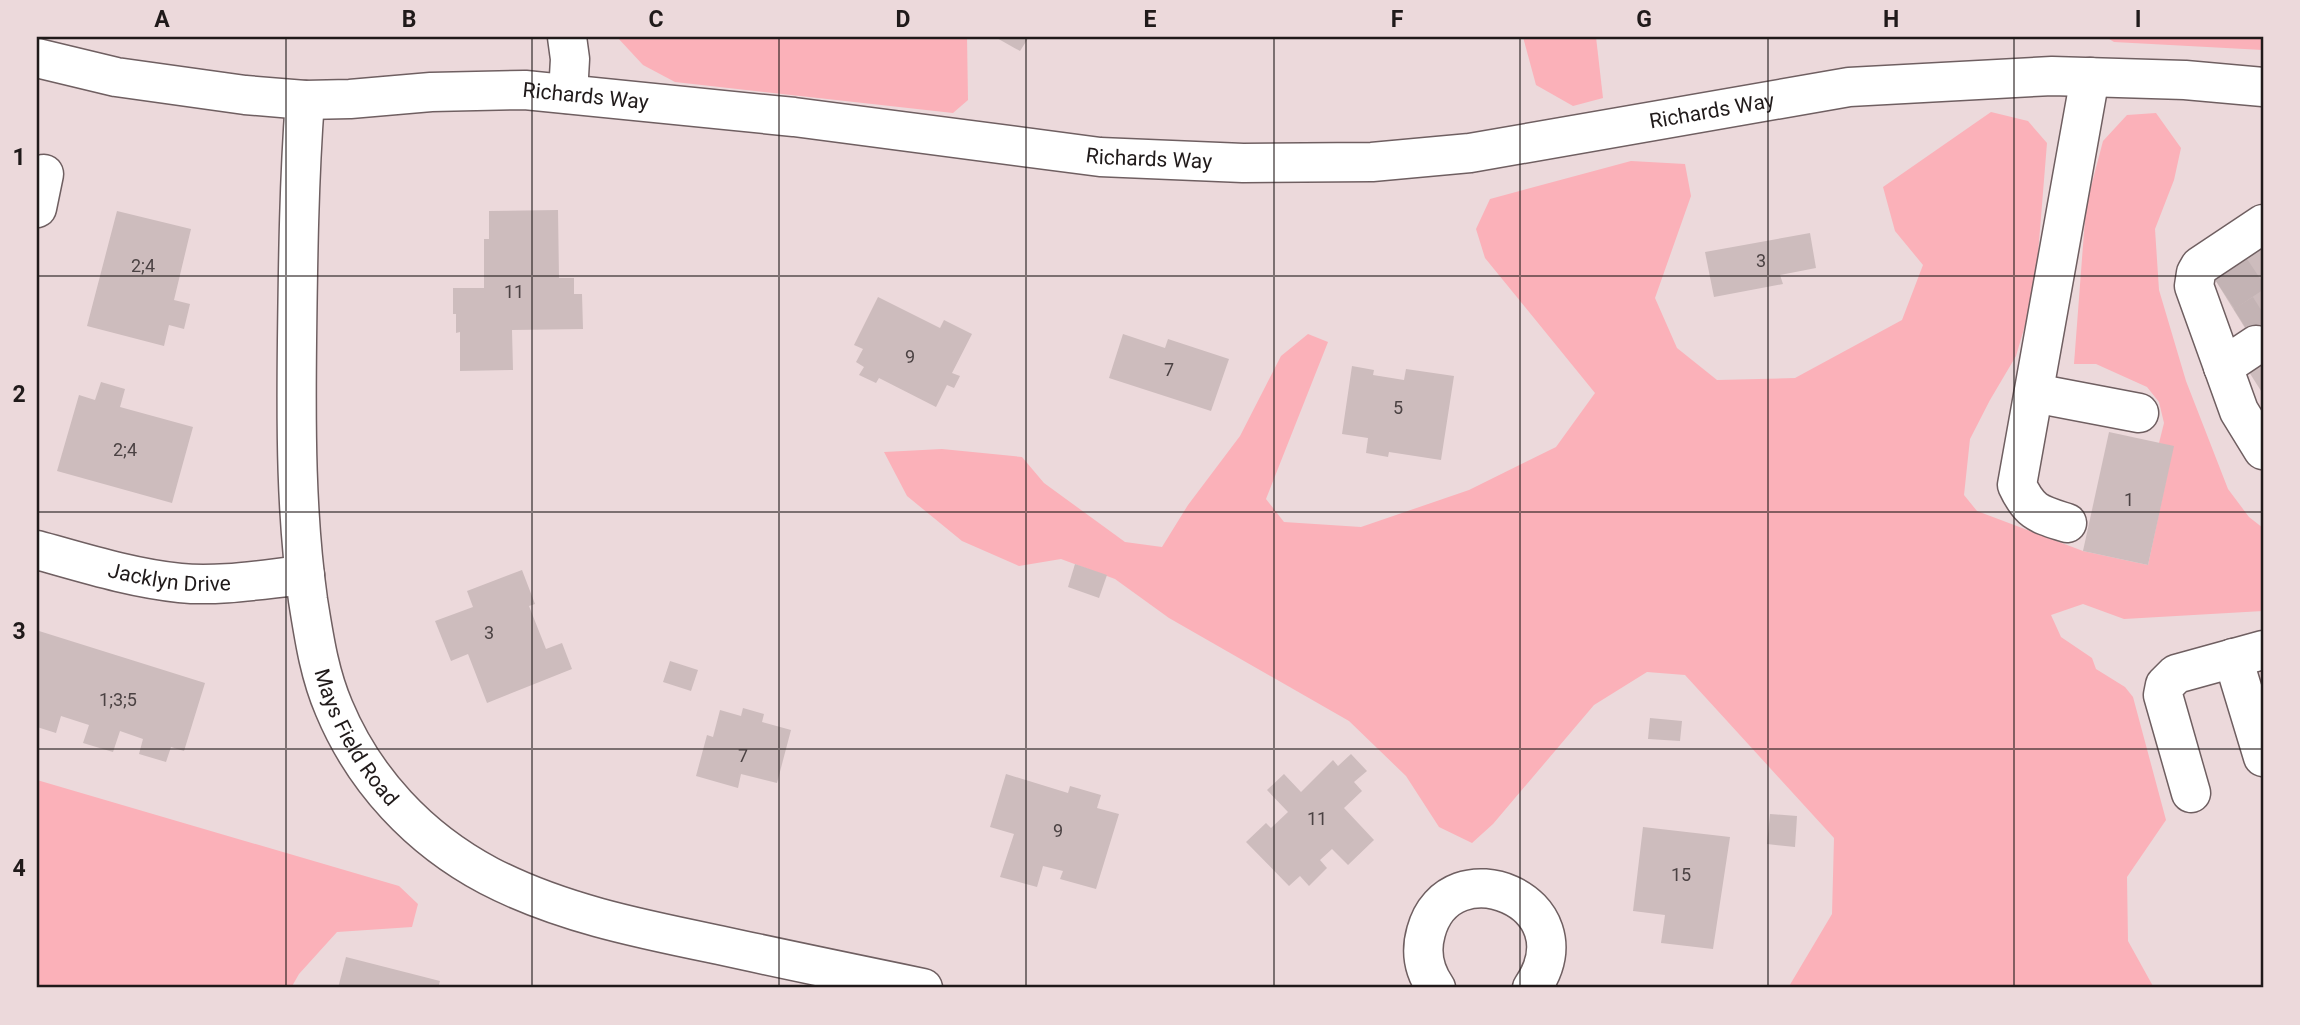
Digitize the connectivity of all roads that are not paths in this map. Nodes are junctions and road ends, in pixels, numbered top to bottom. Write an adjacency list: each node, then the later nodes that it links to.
1 (567, 37): 5 (street)
2 (37, 58): 6 (street, Richards Way)
3 (2090, 77): 4 (street, Richards Way); 5 (street, Richards Way); 8 (street)
4 (2263, 87)
5 (568, 94): 6 (street, Richards Way)
6 (305, 100): 13 (street, Mays Field Road)
7 (2263, 224): 10 (street)
8 (2034, 393): 9 (street); 11 (street)
9 (2139, 413)
10 (2263, 450)
11 (2067, 523)
12 (37, 550): 13 (street, Jacklyn Drive)
13 (305, 575): 17 (street, Mays Field Road)
14 (2248, 654): 15 (street); 16 (street)
15 (2263, 757)
16 (2191, 793)
17 (923, 988)
18 (1436, 988): 19 (street)
19 (1532, 988)

